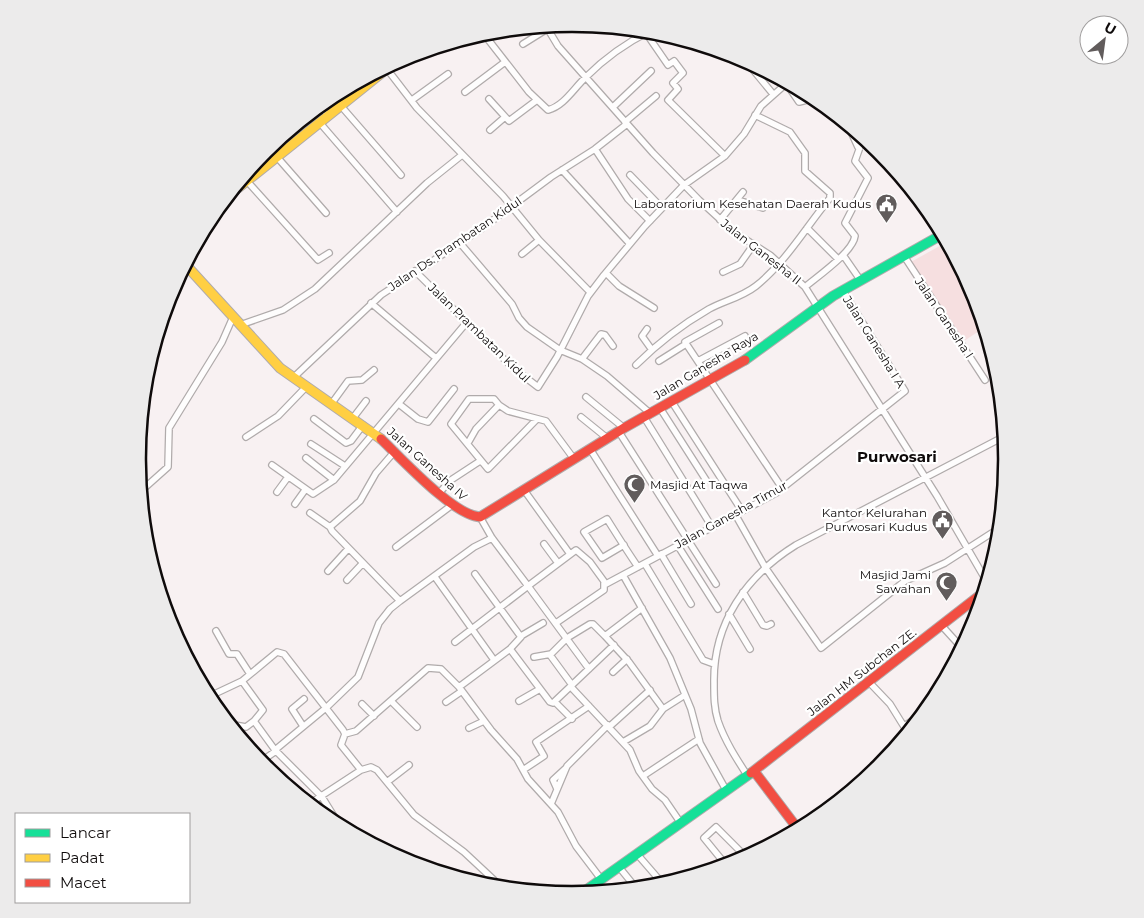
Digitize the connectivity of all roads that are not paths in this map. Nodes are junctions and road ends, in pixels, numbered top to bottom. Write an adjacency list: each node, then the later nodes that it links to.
1 (549, 33): 12 (street, Jalan Ganesha II)
2 (538, 34): 6 (street)
3 (637, 38): 12 (street)
4 (489, 41): 7 (street)
5 (653, 41): 35 (street)
6 (523, 44)
7 (505, 62): 15 (street); 21 (street)
8 (651, 71): 23 (street)
9 (394, 72): 20 (street)
10 (448, 74): 20 (street)
11 (757, 74): 16 (street)
12 (586, 77): 21 (street); 23 (street, Jalan Ganesha II)
13 (781, 88): 16 (street, Jalan Prambatan Kidul)
14 (361, 89): 18 (street)
15 (465, 92)
16 (774, 94): 25 (street, Jalan Prambatan Kidul)
17 (656, 96): 29 (street, Jalan Ds. Prambatan Kidul)
18 (348, 99): 22 (street)
19 (489, 99): 27 (street)
20 (412, 100): 34 (street)
21 (537, 100): 27 (street)
22 (340, 106): 26 (street); 38 (street)
23 (613, 107): 29 (street, Jalan Ganesha II)
24 (325, 112): 26 (street)
25 (755, 115): 35 (street, Jalan Prambatan Kidul); 52 (street)
26 (328, 116): 28 (street)
27 (505, 117): 30 (street)
28 (320, 123): 36 (street); 48 (street)
29 (626, 123): 33 (street, Jalan Ds. Prambatan Kidul); 42 (street, Jalan Ganesha II)
30 (490, 130)
31 (857, 142): 32 (street)
32 (860, 147): 61 (street)
33 (595, 149): 37 (street, Jalan Ds. Prambatan Kidul); 51 (street)
34 (461, 154): 45 (street); 48 (street)
35 (725, 156): 42 (street, Jalan Prambatan Kidul)
36 (277, 157): 40 (street); 49 (street)
37 (562, 170): 45 (street, Jalan Ds. Prambatan Kidul); 56 (street)
38 (401, 175)
39 (630, 175): 46 (street)
40 (252, 177)
41 (248, 182): 58 (street)
42 (684, 185): 46 (street, Jalan Prambatan Kidul); 50 (street, Jalan Ganesha II)
43 (743, 192): 44 (street)
44 (738, 200): 47 (street); 50 (street)
45 (512, 207): 54 (street); 55 (street, Jalan Ds. Prambatan Kidul)
46 (662, 208): 51 (street, Jalan Prambatan Kidul)
47 (763, 208)
48 (395, 209): 77 (street)
49 (326, 213)
50 (720, 220): 57 (street, Jalan Ganesha II)
51 (650, 221): 56 (street, Jalan Prambatan Kidul)
52 (807, 228): 61 (street); 62 (street)
53 (936, 238): 60 (street, Jalan Ganesha Raya)
54 (539, 240): 59 (street); 70 (street)
55 (460, 243): 64 (street, Jalan Ds. Prambatan Kidul); 82 (street)
56 (630, 244): 66 (street, Jalan Prambatan Kidul)
57 (754, 244): 62 (street, Jalan Ganesha II); 65 (street)
58 (329, 253)
59 (522, 254)
60 (904, 256): 67 (street, Jalan Ganesha Raya); 92 (street, Jalan Ganesha I)
61 (840, 257): 67 (street); 68 (street)
62 (779, 263): 68 (street, Jalan Ganesha II); 83 (street)
63 (190, 269): 74 (street, Jalan Ganesha IV)
64 (415, 271): 71 (street, Jalan Ds. Prambatan Kidul); 75 (street, Jalan Prambatan Kidul)
65 (723, 272)
66 (606, 273): 70 (street, Jalan Prambatan Kidul); 73 (street)
67 (861, 281): 69 (street, Jalan Ganesha Raya)
68 (805, 287): 72 (street, Jalan Ganesha II)
69 (843, 291): 72 (street, Jalan Ganesha Raya); 102 (street, Jalan Ganesha I A)
70 (590, 292): 82 (street, Jalan Prambatan Kidul)
71 (371, 304): 84 (street); 90 (street, Jalan Ds. Prambatan Kidul)
72 (818, 306): 91 (street, Jalan Ganesha Raya); 102 (street, Jalan Ganesha II)
73 (654, 308)
74 (233, 317): 77 (street, Jalan Ganesha IV); 127 (street)
75 (467, 322): 82 (street, Jalan Prambatan Kidul); 84 (street)
76 (719, 323): 80 (street)
77 (240, 325): 90 (street, Jalan Ganesha IV)
78 (647, 329): 83 (street)
79 (745, 336): 87 (street)
80 (686, 344): 86 (street); 87 (street)
81 (613, 346): 85 (street)
82 (560, 350): 85 (street)
83 (652, 350): 88 (street)
84 (436, 358): 99 (street)
85 (582, 359): 103 (street)
86 (659, 361)
87 (698, 361): 91 (street)
88 (636, 365)
89 (374, 370): 97 (street)
90 (294, 377): 93 (street, Jalan Ganesha IV)
91 (711, 380): 98 (street, Jalan Ganesha Raya); 128 (street)
92 (985, 380)
93 (307, 386): 97 (street, Jalan Ganesha IV); 111 (street)
94 (454, 389): 99 (street)
95 (586, 397): 109 (street)
96 (366, 400): 105 (street)
97 (332, 402): 105 (street, Jalan Ganesha IV)
98 (672, 402): 101 (street, Jalan Ganesha Raya); 135 (street)
99 (399, 404): 110 (street)
100 (499, 405): 107 (street); 114 (street); 114 (street)
101 (660, 408): 103 (street, Jalan Ganesha Raya); 126 (street)
102 (882, 411): 124 (street, Jalan Ganesha II); 128 (street, Jalan Ganesha Timur)
103 (648, 416): 109 (street, Jalan Ganesha Raya); 140 (street)
104 (581, 417): 112 (street)
105 (353, 418): 108 (street, Jalan Ganesha IV)
106 (314, 419): 108 (street)
107 (537, 419): 119 (street); 120 (street)
108 (363, 425): 110 (street, Jalan Ganesha IV)
109 (622, 430): 112 (street, Jalan Ganesha Raya); 143 (street)
110 (375, 434): 117 (street, Jalan Ganesha IV); 122 (street)
111 (246, 438)
112 (607, 438): 116 (street, Jalan Ganesha Raya)
113 (998, 440): 124 (street)
114 (468, 443): 120 (street)
115 (311, 444): 122 (street)
116 (590, 449): 119 (street, Jalan Ganesha Raya); 151 (street)
117 (396, 451): 132 (street, Jalan Ganesha IV); 139 (street)
118 (306, 458): 125 (street)
119 (574, 458): 130 (street, Jalan Ganesha Raya)
120 (480, 461): 132 (street)
121 (272, 465): 123 (street)
122 (344, 466): 125 (street)
123 (288, 477): 129 (street); 131 (street)
124 (924, 478): 149 (street, Jalan Ganesha II); 156 (street)
125 (334, 480): 129 (street)
126 (706, 480)
127 (146, 487)
128 (782, 488): 135 (street, Jalan Ganesha Timur)
129 (305, 490): 133 (street)
130 (524, 490): 138 (street, Jalan Ganesha Raya); 150 (street)
131 (277, 492)
132 (440, 492): 134 (street, Jalan Ganesha IV)
133 (295, 504)
134 (452, 505): 138 (street, Jalan Ganesha IV); 147 (street)
135 (742, 511): 137 (street, Jalan Ganesha Timur)
136 (310, 513): 139 (street)
137 (735, 514): 140 (street, Jalan Ganesha Timur); 156 (street)
138 (480, 517): 142 (street)
139 (330, 527): 148 (street)
140 (712, 527): 143 (street, Jalan Ganesha Timur)
141 (992, 533): 149 (street)
142 (492, 538): 161 (street); 165 (street)
143 (688, 541): 146 (street, Jalan Ganesha Timur); 164 (street)
144 (544, 544): 153 (street)
145 (624, 545): 145 (street); 155 (street)
146 (678, 546): 151 (street, Jalan Ganesha Timur); 172 (street)
147 (396, 547)
148 (348, 549): 152 (street); 157 (street)
149 (969, 549): 156 (street); 159 (street, Jalan Ganesha II)
150 (570, 554): 153 (street); 163 (street)
151 (660, 555): 154 (street, Jalan Ganesha Timur); 169 (street)
152 (362, 563): 162 (street); 168 (street)
153 (558, 563): 165 (street)
154 (645, 564): 155 (street, Jalan Ganesha Timur); 192 (street)
155 (638, 566): 160 (street, Jalan Ganesha Timur)
156 (765, 567): 166 (street)
157 (328, 571)
158 (475, 574): 171 (street)
159 (983, 574)
160 (623, 575): 163 (street); 170 (street)
161 (435, 577): 168 (street); 178 (street)
162 (347, 580)
163 (604, 583): 175 (street)
164 (716, 584)
165 (528, 586): 171 (street); 175 (street)
166 (743, 592): 173 (street); 176 (street)
167 (975, 600): 177 (street, Jalan HM Subchan ZE.)
168 (400, 601): 211 (street)
169 (691, 604)
170 (642, 608): 181 (street); 203 (street)
171 (501, 609): 178 (street); 180 (street)
172 (718, 609)
173 (729, 614): 187 (street); 192 (street)
174 (544, 623): 180 (street)
175 (556, 623): 182 (street)
176 (771, 624)
177 (942, 626): 184 (street); 197 (street, Jalan HM Subchan ZE.)
178 (473, 629): 183 (street); 191 (street)
179 (216, 630): 195 (street)
180 (521, 636): 186 (street)
181 (605, 636): 182 (street); 185 (street)
182 (567, 638): 188 (street); 193 (street)
183 (455, 642)
184 (957, 643)
185 (614, 645): 190 (street); 193 (street)
186 (510, 649): 191 (street); 200 (street)
187 (750, 649)
188 (551, 654): 189 (street); 198 (street)
189 (534, 657)
190 (627, 659): 194 (street); 201 (street)
191 (494, 660): 199 (street)
192 (714, 664): 231 (street)
193 (589, 669): 198 (street)
194 (613, 672)
195 (250, 674): 196 (street); 211 (street)
196 (242, 681): 202 (street); 215 (street)
197 (870, 682): 220 (street); 231 (street, Jalan HM Subchan ZE.)
198 (571, 686): 208 (street); 210 (street)
199 (461, 689): 205 (street); 207 (street); 216 (street)
200 (540, 689): 206 (street); 208 (street)
201 (650, 690): 212 (street); 219 (street)
202 (216, 693)
203 (685, 695): 212 (street); 224 (street)
204 (304, 699): 218 (street)
205 (391, 701): 213 (street); 221 (street)
206 (519, 701)
207 (446, 702)
208 (555, 702): 214 (street)
209 (362, 704): 213 (street)
210 (590, 706): 214 (street); 219 (street)
211 (327, 707): 218 (street); 223 (street)
212 (663, 709): 225 (street)
213 (374, 716): 223 (street)
214 (572, 719): 230 (street)
215 (254, 721): 217 (street); 226 (street)
216 (484, 721): 222 (street); 230 (street)
217 (240, 726)
218 (303, 726): 226 (street)
219 (609, 726): 225 (street); 237 (street)
220 (904, 726)
221 (417, 727)
222 (469, 728)
223 (345, 734): 229 (street)
224 (699, 739): 232 (street); 234 (street)
225 (623, 742): 232 (street)
226 (275, 750): 227 (street); 235 (street)
227 (266, 757)
228 (409, 765): 233 (street)
229 (361, 770): 233 (street); 235 (street)
230 (523, 770): 237 (street)
231 (751, 773): 234 (street, Jalan HM Subchan ZE.); 240 (street)
232 (642, 776): 239 (street)
233 (387, 782): 245 (street)
234 (726, 790): 239 (street, Jalan HM Subchan ZE.)
235 (322, 797): 236 (street); 238 (street)
236 (316, 800)
237 (551, 804): 247 (street)
238 (330, 811)
239 (680, 822): 242 (street, Jalan HM Subchan ZE.)
240 (793, 823)
241 (740, 851): 243 (street)
242 (637, 854): 244 (street, Jalan HM Subchan ZE.); 246 (street)
243 (721, 858)
244 (619, 867): 247 (street, Jalan HM Subchan ZE.); 248 (street)
245 (491, 877)
246 (657, 877)
247 (601, 879): 249 (street, Jalan HM Subchan ZE.)
248 (631, 881)
249 (592, 885)

